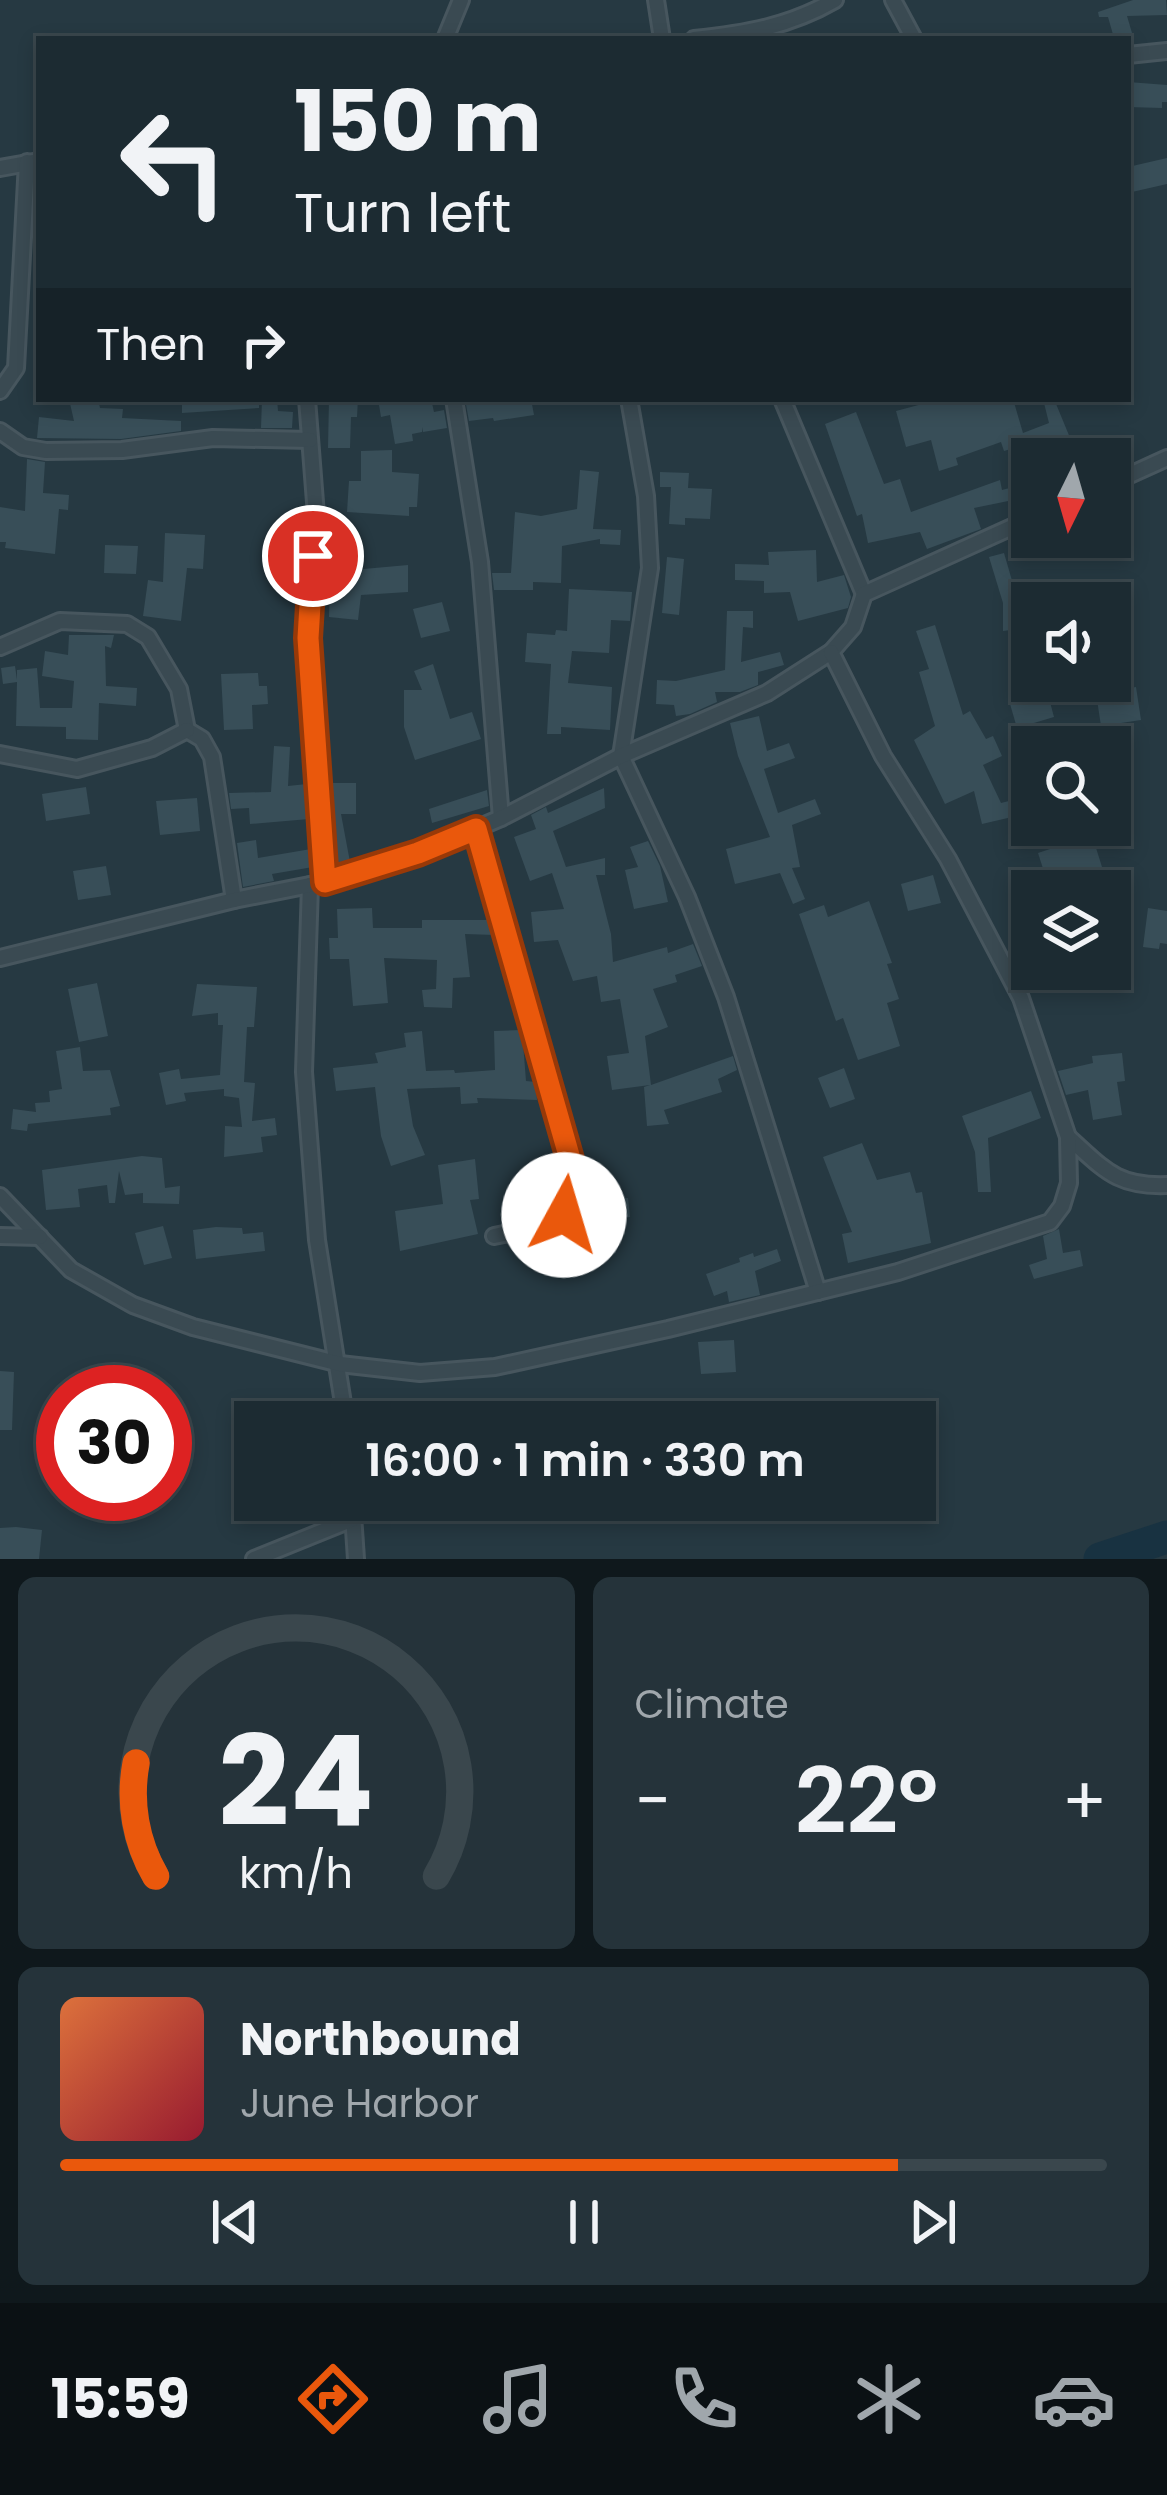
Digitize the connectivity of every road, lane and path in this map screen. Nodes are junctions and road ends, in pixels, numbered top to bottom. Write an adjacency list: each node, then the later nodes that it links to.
1 (461, 0): 5 (street)
2 (656, 0): 6 (street)
3 (835, 0): 7 (street)
4 (893, 0): 8 (street)
5 (446, 36)
6 (662, 36)
7 (728, 36)
8 (912, 36)
9 (1167, 51): 10 (street)
10 (1131, 55)
11 (33, 162): 12 (street); 14 (street)
12 (0, 168)
13 (36, 342): 14 (street)
14 (19, 343): 15 (street)
15 (0, 392)
16 (307, 402): 21 (street)
17 (454, 402): 31 (street)
18 (630, 402): 30 (street)
19 (783, 402): 25 (street)
20 (0, 431): 21 (street)
21 (310, 440): 33 (street)
22 (1167, 458): 23 (street)
23 (1131, 474)
24 (1011, 528): 25 (street)
25 (864, 594): 27 (street)
26 (0, 646): 28 (street)
27 (830, 652): 30 (street); 36 (street)
28 (188, 730): 29 (street); 34 (street)
29 (0, 754)
30 (621, 756): 31 (street); 42 (street)
31 (501, 818): 32 (street)
32 (476, 829): 33 (street); 40 (street)
33 (317, 884): 34 (street); 43 (street)
34 (234, 900): 35 (street)
35 (0, 958)
36 (1068, 1137): 37 (street); 42 (street)
37 (1167, 1185)
38 (0, 1196): 41 (street)
39 (0, 1236): 41 (street)
40 (494, 1236)
41 (40, 1237): 43 (street)
42 (818, 1292): 43 (street)
43 (340, 1364): 44 (street)
44 (344, 1401)
45 (348, 1521): 47 (street)
46 (353, 1521): 48 (street)
47 (254, 1559)
48 (356, 1559)

